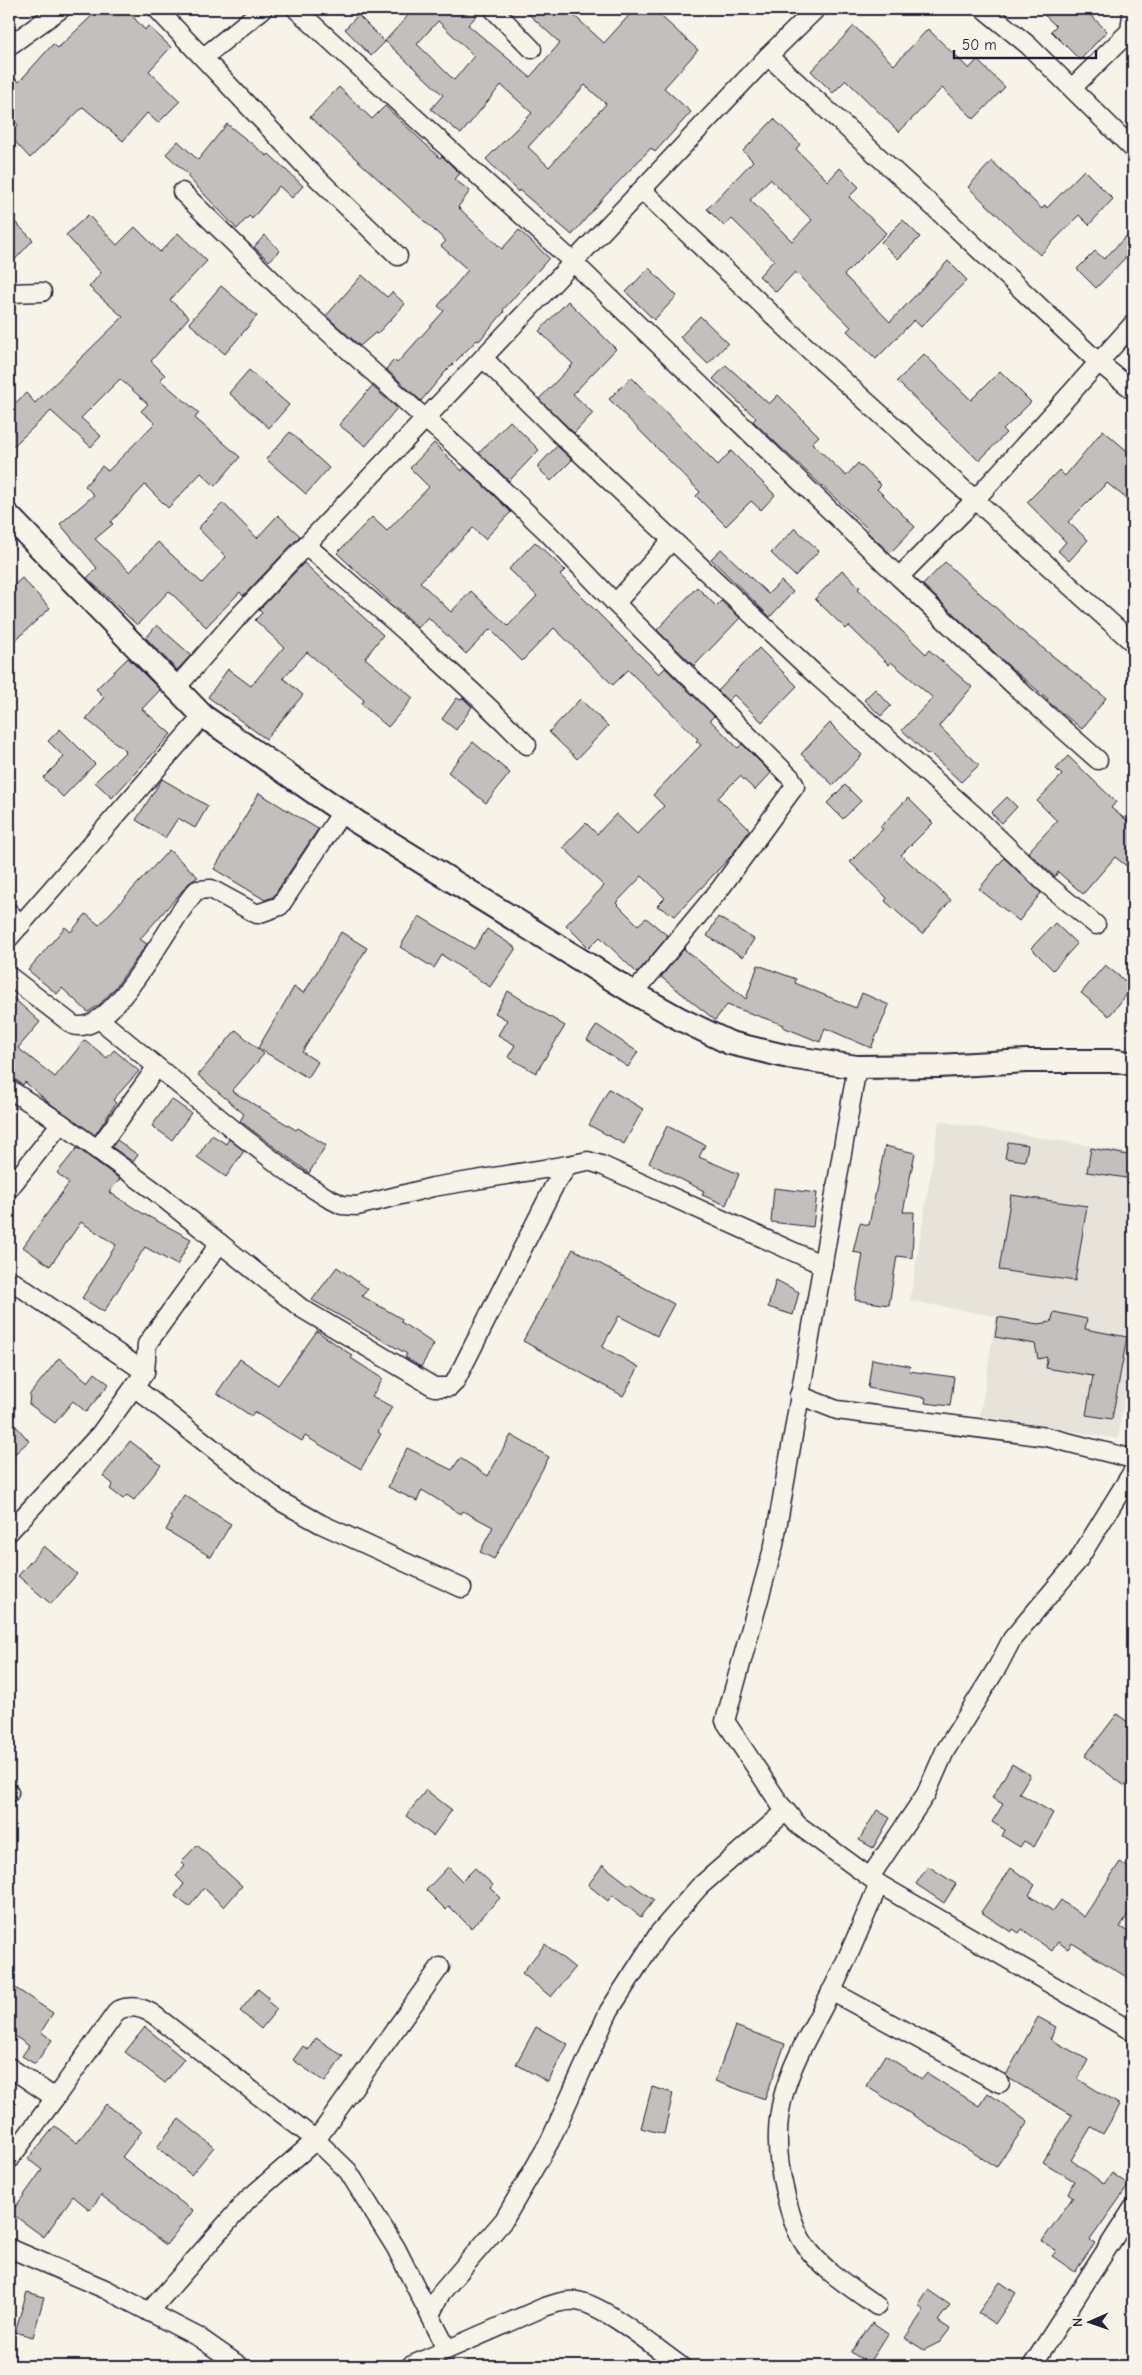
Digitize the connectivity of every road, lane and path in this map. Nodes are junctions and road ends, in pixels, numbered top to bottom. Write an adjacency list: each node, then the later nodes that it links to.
1 (61, 9): 9 (street)
2 (157, 9): 12 (street)
3 (263, 9): 12 (street)
4 (296, 9): 18 (street)
5 (492, 9): 10 (street)
6 (816, 9): 11 (street)
7 (984, 9): 13 (street)
8 (1131, 9): 13 (street)
9 (10, 42)
10 (532, 49)
11 (768, 56): 15 (street); 23 (street)
12 (204, 57): 17 (street)
13 (1072, 88): 14 (street)
14 (1133, 149)
15 (642, 190): 18 (street); 26 (street)
16 (182, 192): 25 (street)
17 (398, 256)
18 (573, 262): 22 (street); 30 (street)
19 (42, 292): 20 (street)
20 (9, 293)
21 (1133, 324): 23 (street)
22 (483, 358): 25 (street); 28 (street)
23 (1098, 362): 24 (street); 26 (street)
24 (1133, 390)
25 (426, 419): 29 (street); 31 (street)
26 (974, 500): 30 (street); 32 (street)
27 (9, 516): 33 (street)
28 (672, 540): 31 (street); 39 (street)
29 (306, 545): 33 (street); 35 (street)
30 (899, 577): 36 (street)
31 (614, 602): 42 (street)
32 (1130, 640)
33 (176, 688): 34 (street)
34 (202, 716): 37 (street); 38 (street)
35 (526, 745)
36 (1098, 760)
37 (342, 812): 42 (street); 43 (street)
38 (15, 918): 40 (street)
39 (1096, 925)
40 (9, 938)
41 (9, 976): 43 (street)
42 (634, 993): 45 (street)
43 (99, 1020): 46 (street)
44 (1133, 1064): 45 (street)
45 (857, 1066): 53 (street)
46 (156, 1068): 49 (street); 50 (street)
47 (9, 1089): 48 (street)
48 (61, 1123): 49 (street); 51 (street)
49 (96, 1150): 52 (street)
50 (568, 1165): 52 (street); 53 (street)
51 (9, 1189)
52 (220, 1243): 55 (street)
53 (823, 1265): 57 (street)
54 (9, 1278): 55 (street)
55 (145, 1372): 56 (street)
56 (134, 1387): 60 (street); 61 (street)
57 (799, 1395): 58 (street); 62 (street)
58 (1133, 1459)
59 (1133, 1471): 63 (street)
60 (9, 1532)
61 (462, 1588)
62 (786, 1811): 63 (street); 76 (street)
63 (874, 1881): 65 (street); 66 (street)
64 (440, 1967): 70 (street)
65 (831, 1992): 68 (street); 74 (street)
66 (1133, 2032)
67 (9, 2066): 69 (street)
68 (1000, 2083)
69 (55, 2098): 70 (street); 71 (street)
70 (316, 2140): 75 (street); 76 (street)
71 (9, 2160)
72 (1133, 2208): 81 (street)
73 (9, 2248): 75 (street)
74 (877, 2306)
75 (149, 2312): 78 (street)
76 (430, 2315): 77 (street)
77 (447, 2349): 79 (street); 80 (street)
78 (240, 2366)
79 (410, 2366)
80 (681, 2366)
81 (1032, 2366)

